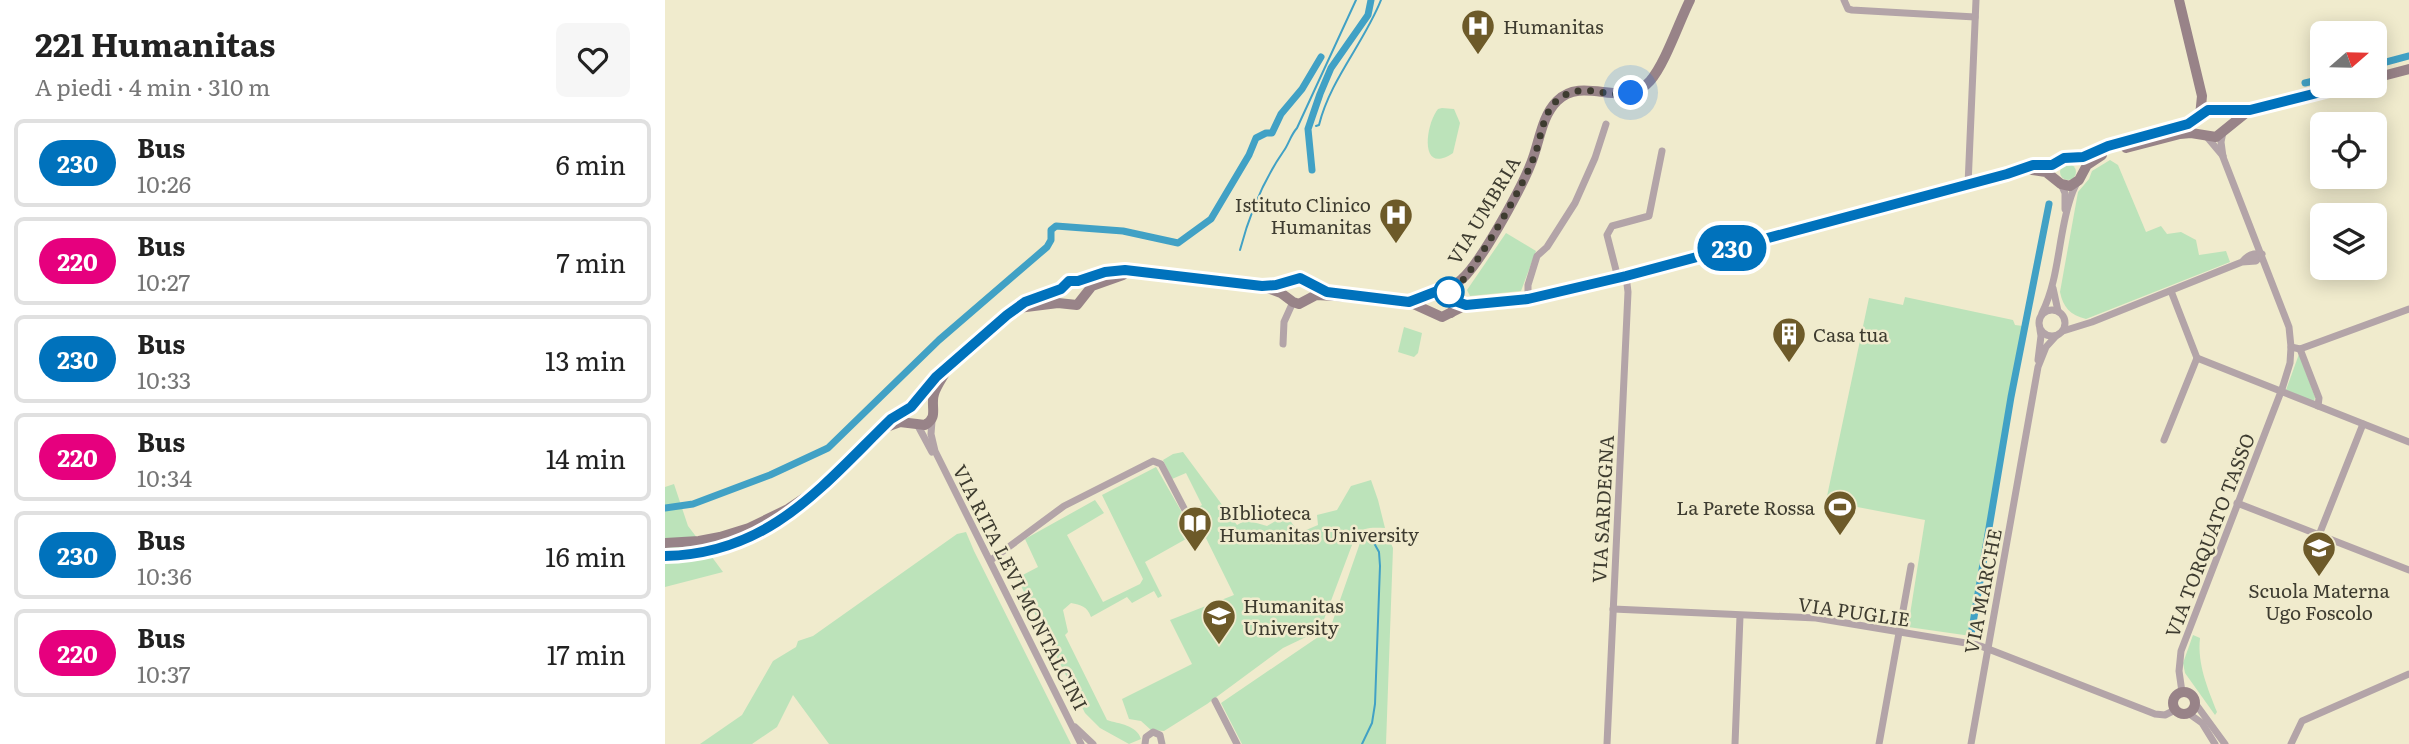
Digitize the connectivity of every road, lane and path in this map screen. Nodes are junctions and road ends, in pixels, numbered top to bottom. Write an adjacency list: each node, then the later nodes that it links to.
1 (1976, 0): 5 (street)
2 (2179, 0): 9 (street)
3 (1689, 1): 28 (street, VIA UMBRIA)
4 (1845, 2): 5 (street)
5 (1975, 17): 23 (street)
6 (2409, 69): 7 (street)
7 (2387, 75)
8 (2310, 95): 11 (street)
9 (2202, 96): 10 (street); 12 (street)
10 (2215, 110): 11 (street); 12 (street); 14 (street)
11 (2250, 110): 14 (street)
12 (2200, 116): 15 (street); 18 (street)
13 (1606, 124): 41 (street)
14 (2224, 131): 15 (street); 17 (street)
15 (2207, 137): 17 (street); 21 (street)
16 (1662, 151): 27 (street, VIA SARDEGNA)
17 (2223, 157): 25 (street)
18 (2071, 158): 19 (street); 21 (street)
19 (2058, 162): 20 (street); 22 (street)
20 (2022, 169): 22 (street); 23 (street)
21 (2080, 178): 22 (street); 24 (street)
22 (2059, 182): 24 (street)
23 (1968, 185): 27 (street)
24 (2065, 216): 33 (street)
25 (2262, 254): 35 (street); 56 (street)
26 (1140, 270): 29 (street); 32 (street); 37 (street)
27 (1622, 277): 41 (street); 81 (street, VIA SARDEGNA)
28 (1461, 280): 36 (street, VIA UMBRIA); 39 (street)
29 (1073, 281): 34 (street); 37 (street)
30 (1290, 282): 31 (street); 32 (street); 42 (street)
31 (1310, 284): 38 (street); 40 (street)
32 (1262, 286): 42 (street)
33 (2052, 287): 49 (street); 50 (street)
34 (1061, 289): 44 (street); 46 (street)
35 (2171, 291): 52 (street); 58 (street)
36 (1436, 292): 39 (street); 43 (street, VIA UMBRIA); 48 (street)
37 (1085, 296): 44 (street)
38 (1354, 297): 40 (street); 43 (street)
39 (1454, 298): 45 (street); 51 (street)
40 (1309, 299): 42 (street)
41 (1528, 299): 45 (street)
42 (1290, 300): 55 (street)
43 (1409, 302): 48 (street)
44 (1065, 304): 46 (street)
45 (1466, 305): 51 (street)
46 (1018, 308): 60 (street)
47 (2409, 309): 57 (street)
48 (1431, 312): 51 (street)
49 (2042, 313): 50 (street); 53 (street)
50 (2060, 313): 52 (street); 54 (street)
51 (1451, 314)
52 (2084, 323): 54 (street)
53 (2040, 330): 54 (street); 59 (street)
54 (2059, 333): 59 (street)
55 (1283, 344)
56 (2291, 346): 57 (street); 61 (street, VIA TORQUATO TASSO)
57 (2300, 349): 63 (street)
58 (2197, 358): 61 (street); 69 (street)
59 (2038, 367): 84 (street, VIA MARCHE)
60 (947, 369): 62 (street); 64 (street)
61 (2281, 391): 63 (street); 73 (street, VIA TORQUATO TASSO)
62 (914, 404): 64 (street); 66 (street); 68 (street)
63 (2318, 406): 67 (street)
64 (934, 409): 65 (street)
65 (932, 421): 66 (street); 71 (street, VIA RITA LEVI MONTALCINI)
66 (915, 423): 68 (street); 71 (street, VIA RITA LEVI MONTALCINI)
67 (2363, 424): 70 (street); 75 (street)
68 (880, 432): 72 (street)
69 (2164, 440)
70 (2409, 442)
71 (941, 464): 78 (street, VIA RITA LEVI MONTALCINI)
72 (815, 491): 76 (street); 77 (street)
73 (2237, 503): 75 (street); 86 (street, VIA TORQUATO TASSO)
74 (1185, 510): 78 (street)
75 (2319, 535): 80 (street)
76 (665, 543)
77 (665, 556)
78 (991, 560): 91 (street, VIA RITA LEVI MONTALCINI)
79 (1911, 566): 83 (street)
80 (2409, 570)
81 (1613, 610): 82 (street, VIA PUGLIE); 97 (street, VIA SARDEGNA)
82 (1739, 616): 83 (street, VIA PUGLIE); 98 (street)
83 (1899, 632): 84 (street, VIA PUGLIE); 99 (street)
84 (1987, 649): 89 (street, VIA PUGLIE); 100 (street, VIA MARCHE)
85 (2409, 674): 103 (street)
86 (2182, 692): 88 (street); 89 (street)
87 (1215, 701): 96 (street)
88 (2195, 703): 90 (street); 102 (street)
89 (2175, 710): 90 (street)
90 (2188, 713): 101 (street)
91 (1072, 724): 92 (street, VIA RITA LEVI MONTALCINI); 93 (street, VIA RITA LEVI MONTALCINI)
92 (1081, 744)
93 (1093, 744)
94 (1145, 744): 95 (street)
95 (1162, 744)
96 (1237, 744)
97 (1607, 744)
98 (1735, 744)
99 (1879, 744)
100 (1971, 744)
101 (2215, 744)
102 (2225, 744)
103 (2291, 744)

